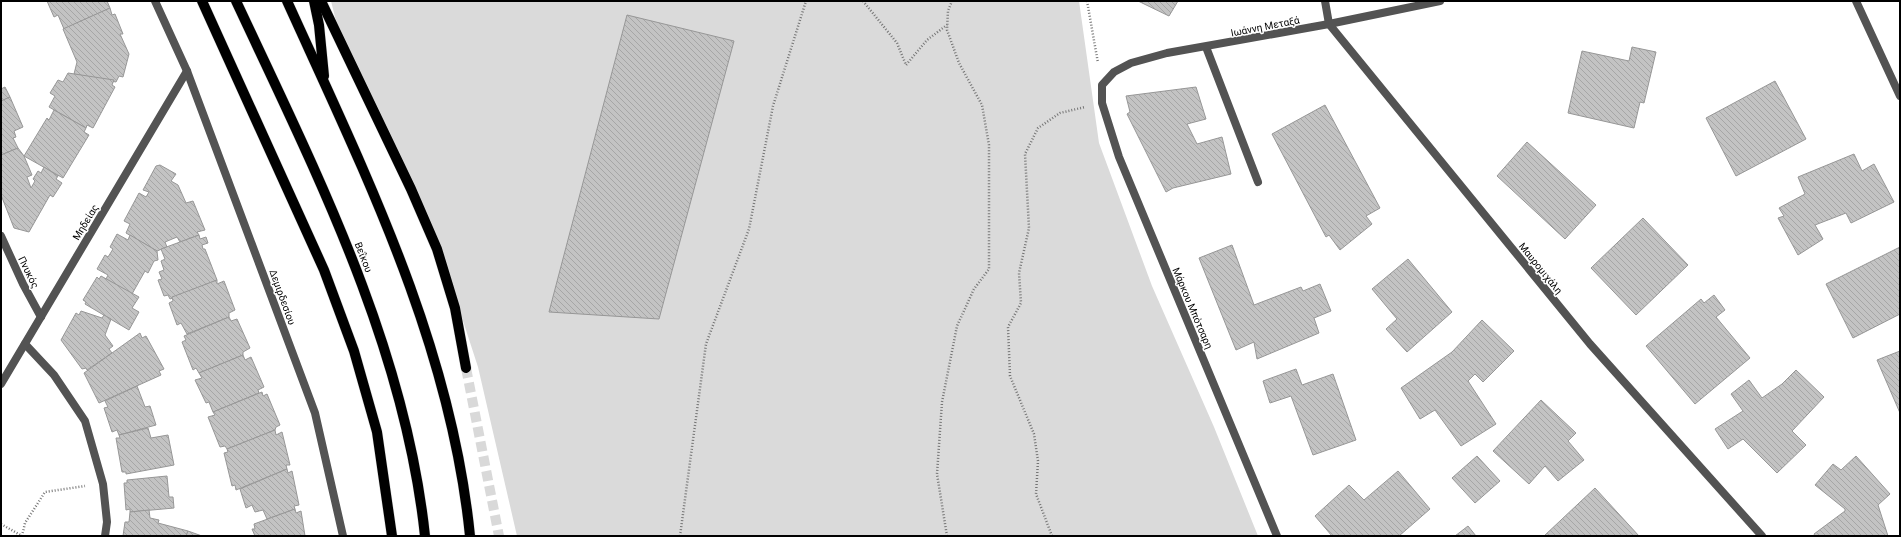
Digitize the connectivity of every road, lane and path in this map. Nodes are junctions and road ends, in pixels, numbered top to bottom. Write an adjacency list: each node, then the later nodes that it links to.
1 (155, 1): 17 (street, Δεμιρδεσίου)
2 (202, 1): 33 (main road)
3 (236, 1): 34 (main road, Βεΐκου)
4 (287, 1): 19 (main road)
5 (314, 1): 19 (main road)
6 (321, 1): 26 (main road)
7 (806, 1): 36 (path)
8 (863, 1): 15 (path)
9 (952, 1): 15 (path)
10 (1087, 1): 18 (path)
11 (1325, 1): 14 (street, Μαυρομιχάλη)
12 (1440, 1): 14 (street, Ιωάννη Μεταξά)
13 (1856, 1): 20 (street)
14 (1329, 24): 16 (street, Ιωάννη Μεταξά); 40 (street, Μαυρομιχάλη)
15 (947, 25): 37 (path)
16 (1206, 48): 18 (street, Ιωάννη Μεταξά); 22 (street)
17 (187, 71): 24 (street, Μηδείας); 32 (street, Δεμιρδεσίου)
18 (1102, 85): 21 (street, Μάρκου Μπότσαρη)
19 (326, 86): 35 (main road)
20 (1900, 96)
21 (1102, 103): 38 (path); 39 (street, Μάρκου Μπότσαρη)
22 (1258, 182)
23 (1, 236): 24 (street, Πνυκός)
24 (41, 316): 25 (street, Μηδείας)
25 (25, 344): 27 (street, Μηδείας); 28 (street)
26 (466, 368)
27 (1, 384)
28 (103, 484): 30 (path); 31 (street)
29 (1, 524): 30 (path)
30 (22, 536)
31 (105, 536)
32 (343, 536)
33 (392, 536)
34 (425, 536)
35 (470, 536)
36 (680, 536)
37 (947, 536)
38 (1052, 536)
39 (1277, 536)
40 (1762, 536)

